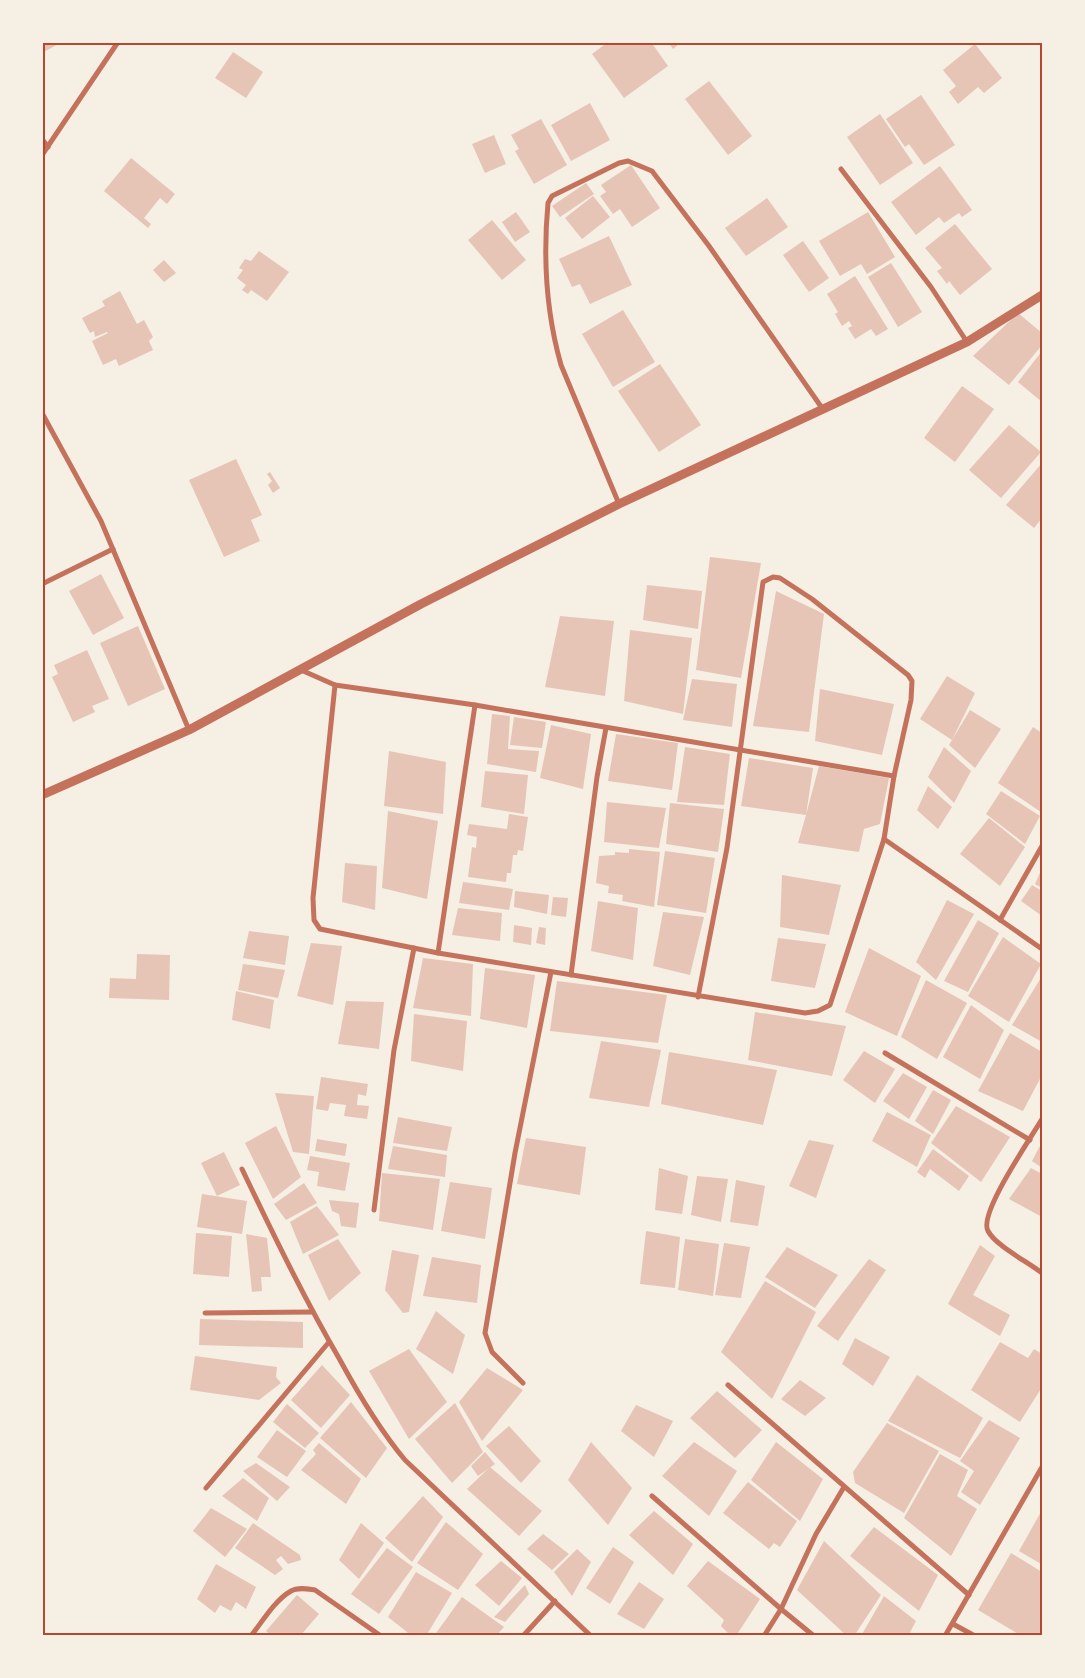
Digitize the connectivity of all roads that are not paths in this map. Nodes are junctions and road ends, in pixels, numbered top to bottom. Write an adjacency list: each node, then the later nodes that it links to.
1 (118, 42): 3 (street)
2 (42, 139): 3 (street)
3 (48, 147): 4 (street)
4 (42, 156)
5 (841, 169): 7 (street)
6 (1042, 295): 7 (street)
7 (967, 342): 8 (street)
8 (822, 408): 10 (street); 10 (street)
9 (42, 413): 11 (street)
10 (619, 504): 13 (street)
11 (113, 549): 12 (street); 17 (street)
12 (42, 584)
13 (300, 670): 14 (street); 17 (street)
14 (335, 685): 15 (street); 24 (street)
15 (475, 705): 16 (street); 26 (street)
16 (606, 728): 18 (street); 28 (street)
17 (189, 730): 20 (street)
18 (738, 749): 19 (street); 19 (street); 29 (street)
19 (894, 776): 21 (street)
20 (42, 795)
21 (884, 840): 23 (street); 29 (street)
22 (1042, 846): 23 (street)
23 (1000, 920): 25 (street)
24 (414, 948): 26 (street); 34 (street)
25 (1042, 949)
26 (438, 952): 27 (street)
27 (551, 972): 28 (street); 39 (street)
28 (571, 975): 29 (street)
29 (698, 997)
30 (885, 1053): 32 (street)
31 (1042, 1119): 32 (street)
32 (1030, 1140): 35 (street)
33 (242, 1169): 36 (street)
34 (374, 1210)
35 (1042, 1273)
36 (313, 1312): 37 (street); 38 (street)
37 (205, 1313)
38 (329, 1342): 44 (street); 47 (street)
39 (523, 1383)
40 (728, 1385): 43 (street)
41 (1042, 1467): 42 (street)
42 (1040, 1476): 46 (street)
43 (844, 1487): 46 (street); 48 (street)
44 (206, 1488)
45 (652, 1496): 48 (street)
46 (969, 1595): 49 (street)
47 (555, 1601): 52 (street); 53 (street)
48 (781, 1609): 54 (street); 55 (street)
49 (953, 1624): 56 (street); 57 (street)
50 (251, 1636): 51 (street)
51 (381, 1636)
52 (523, 1636)
53 (591, 1636)
54 (764, 1636)
55 (814, 1636)
56 (945, 1636)
57 (975, 1636)

